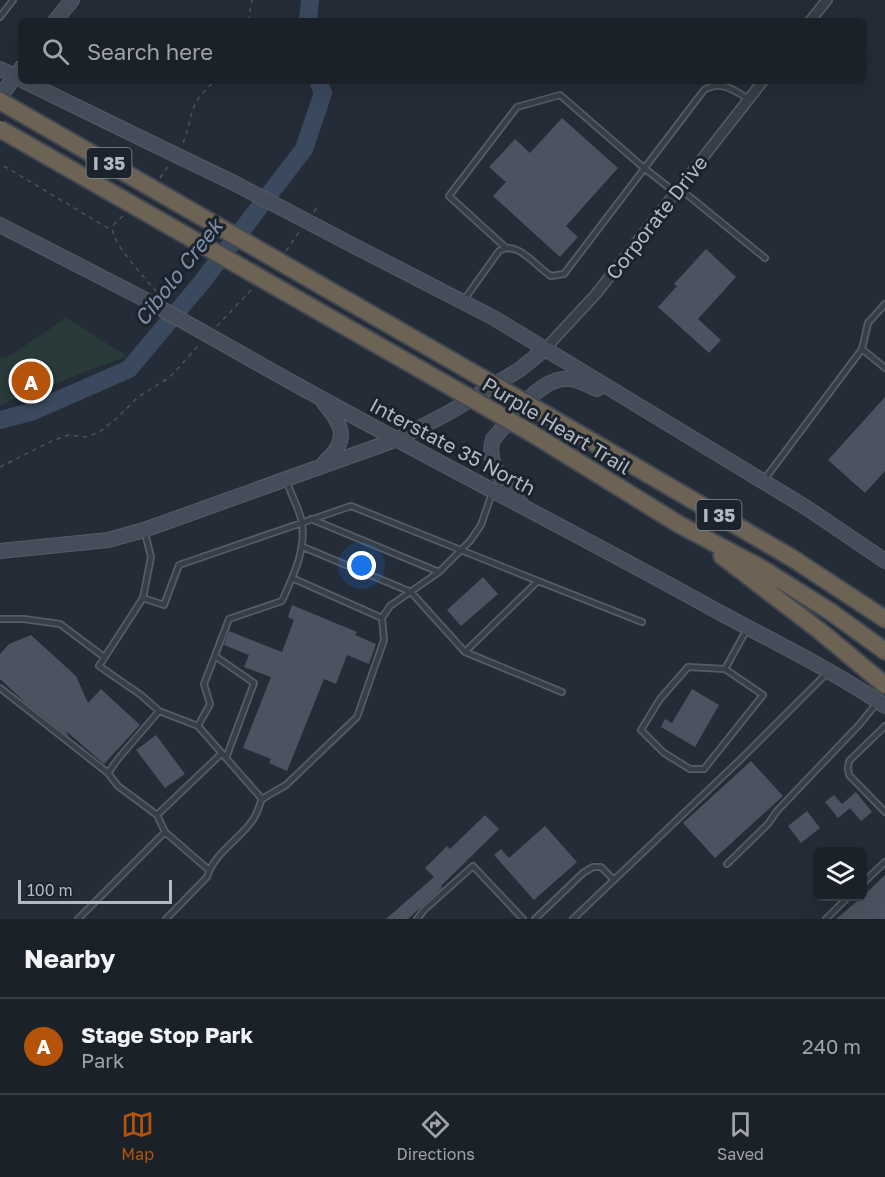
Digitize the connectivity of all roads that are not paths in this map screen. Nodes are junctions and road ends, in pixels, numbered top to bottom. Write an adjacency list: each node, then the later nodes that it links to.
1 (14, 0): 4 (lane)
2 (827, 0): 6 (street)
3 (70, 1): 5 (main road)
4 (0, 17)
5 (58, 18)
6 (812, 18)
7 (0, 69): 8 (main road)
8 (18, 75)
9 (18, 78): 12 (main road)
10 (36, 84): 20 (main road, bridge)
11 (761, 84): 13 (street, Corporate Drive)
12 (0, 99): 47 (highway, Purple Heart Trail / I 35, bridge)
13 (749, 99): 15 (lane); 16 (street, Corporate Drive)
14 (0, 129): 35 (highway, Purple Heart Trail / I 35, bridge)
15 (644, 168): 16 (lane); 18 (lane); 18 (lane)
16 (677, 190): 19 (lane); 22 (street, Corporate Drive)
17 (0, 225): 25 (main road, Interstate 35 North, bridge)
18 (505, 247): 20 (lane)
19 (765, 258)
20 (463, 302): 22 (main road)
21 (885, 304): 23 (lane)
22 (545, 349): 26 (main road); 27 (main road)
23 (862, 349): 24 (lane); 30 (lane)
24 (885, 368)
25 (319, 397): 27 (main road, Interstate 35 North); 28 (main road)
26 (635, 405): 30 (main road); 32 (main road)
27 (398, 439): 28 (main road); 31 (main road, Interstate 35 North)
28 (318, 468): 29 (main road)
29 (286, 480): 34 (lane); 36 (main road)
30 (762, 482): 40 (main road)
31 (493, 490): 32 (main road, Interstate 35 North); 38 (lane)
32 (527, 508): 50 (main road, Interstate 35 North)
33 (311, 519): 34 (lane); 38 (lane); 41 (lane)
34 (302, 522): 37 (lane); 45 (lane)
35 (680, 525): 51 (highway, Purple Heart Trail / I 35); 57 (highway)
36 (144, 530): 39 (main road); 45 (lane)
37 (303, 547): 42 (lane); 44 (lane)
38 (461, 550): 41 (lane); 43 (lane)
39 (0, 551)
40 (885, 561)
41 (439, 572): 44 (lane)
42 (292, 578): 46 (lane); 53 (lane)
43 (538, 581): 49 (lane); 52 (lane)
44 (411, 592): 46 (lane); 52 (lane)
45 (143, 598): 54 (lane)
46 (382, 618): 66 (lane)
47 (885, 619)
48 (0, 620): 54 (lane)
49 (642, 622)
50 (748, 627): 55 (lane); 56 (main road, Interstate 35 North)
51 (885, 651)
52 (465, 652): 59 (lane)
53 (215, 656): 62 (lane); 64 (lane)
54 (105, 657): 61 (lane)
55 (725, 669): 55 (lane)
56 (829, 671): 60 (main road, Interstate 35 North); 74 (lane)
57 (885, 685)
58 (0, 688): 65 (lane)
59 (562, 692)
60 (882, 704): 71 (lane)
61 (159, 711): 62 (lane); 65 (lane)
62 (198, 726): 64 (lane)
63 (885, 726): 67 (lane)
64 (224, 756): 66 (lane); 68 (lane)
65 (108, 773): 68 (lane)
66 (262, 799): 72 (lane)
67 (885, 812)
68 (157, 815): 69 (lane)
69 (165, 832): 72 (lane); 76 (lane)
70 (885, 862): 73 (lane)
71 (727, 864)
72 (209, 870): 77 (lane)
73 (867, 879)
74 (614, 880): 80 (lane); 81 (lane)
75 (845, 901): 82 (lane)
76 (78, 919)
77 (166, 919)
78 (418, 919): 79 (lane)
79 (523, 919)
80 (535, 919)
81 (573, 919)
82 (826, 919)

